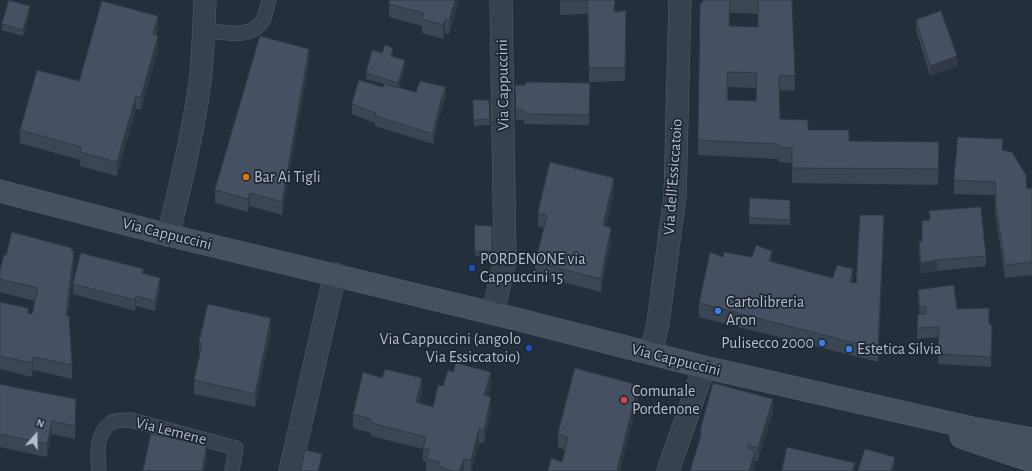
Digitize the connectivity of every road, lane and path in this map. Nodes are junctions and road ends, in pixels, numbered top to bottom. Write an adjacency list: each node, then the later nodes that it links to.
1 (205, 0): 5 (street)
2 (269, 0): 5 (lane)
3 (502, 0): 9 (street, Via Cappuccini)
4 (680, 0): 10 (street, Via dell'Essiccatoio)
5 (204, 30): 7 (street)
6 (0, 191): 7 (main road, Via Cappuccini)
7 (168, 235): 8 (main road, Via Cappuccini)
8 (335, 274): 9 (main road, Via Cappuccini); 17 (street)
9 (493, 313): 10 (main road, Via Cappuccini)
10 (651, 353): 11 (main road, Via Cappuccini)
11 (704, 367): 12 (main road, Via Cappuccini); 18 (street)
12 (859, 403): 13 (main road, Via Cappuccini); 14 (main road, Via Cappuccini)
13 (1032, 439)
14 (1032, 461)
15 (99, 471): 16 (lane, Via Lemene)
16 (232, 471)
17 (290, 471)
18 (668, 471)

